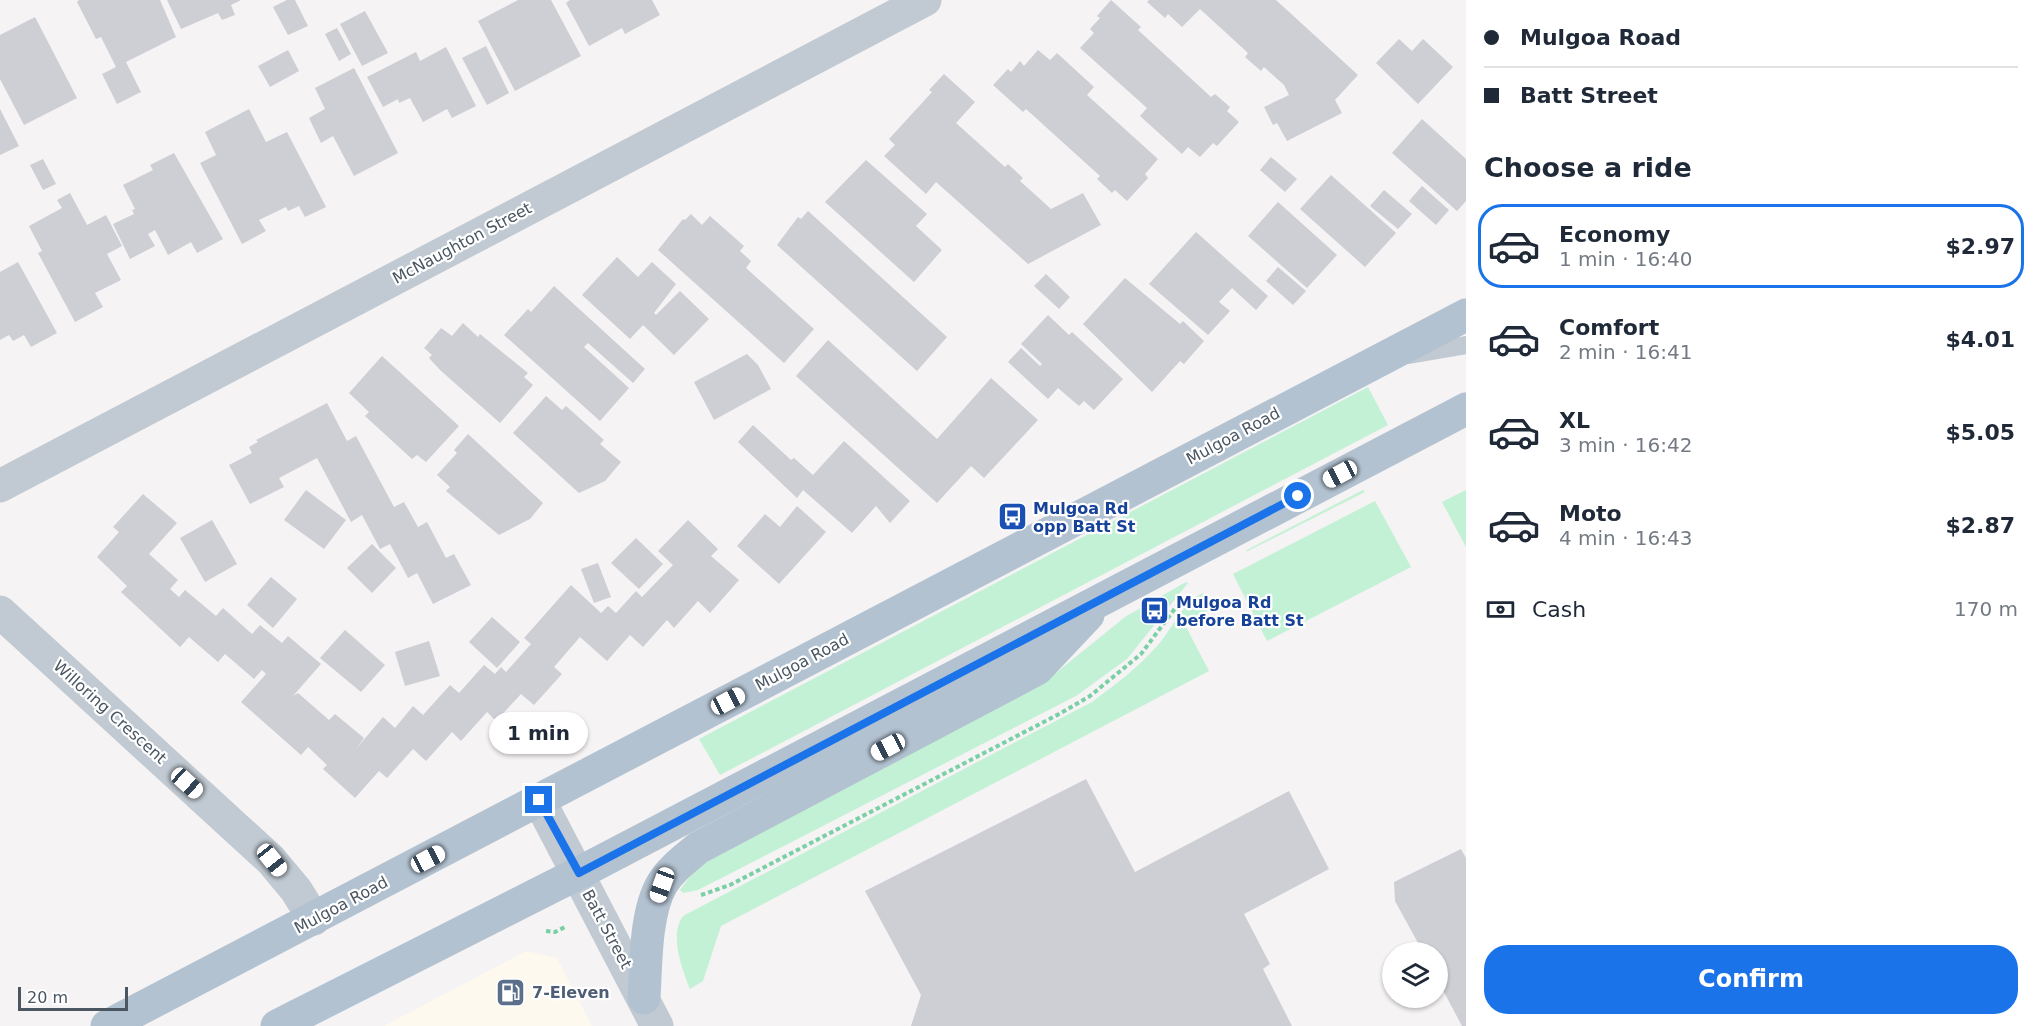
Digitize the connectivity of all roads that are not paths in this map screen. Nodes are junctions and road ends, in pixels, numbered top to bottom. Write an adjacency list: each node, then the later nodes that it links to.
1 (925, 0): 6 (street, McNaughton Street)
2 (1466, 315): 4 (main road, Mulgoa Road)
3 (1466, 345): 4 (lane)
4 (1377, 360): 9 (main road, Mulgoa Road)
5 (1466, 409): 7 (main road)
6 (0, 486)
7 (1108, 594): 10 (main road); 12 (main road)
8 (0, 612): 11 (street, Willoring Crescent)
9 (539, 800): 10 (street, Batt Street); 11 (main road, Mulgoa Road)
10 (579, 873): 12 (street, Batt Street); 13 (main road)
11 (314, 919): 14 (main road, Mulgoa Road)
12 (650, 1012)
13 (294, 1023)
14 (107, 1026)

